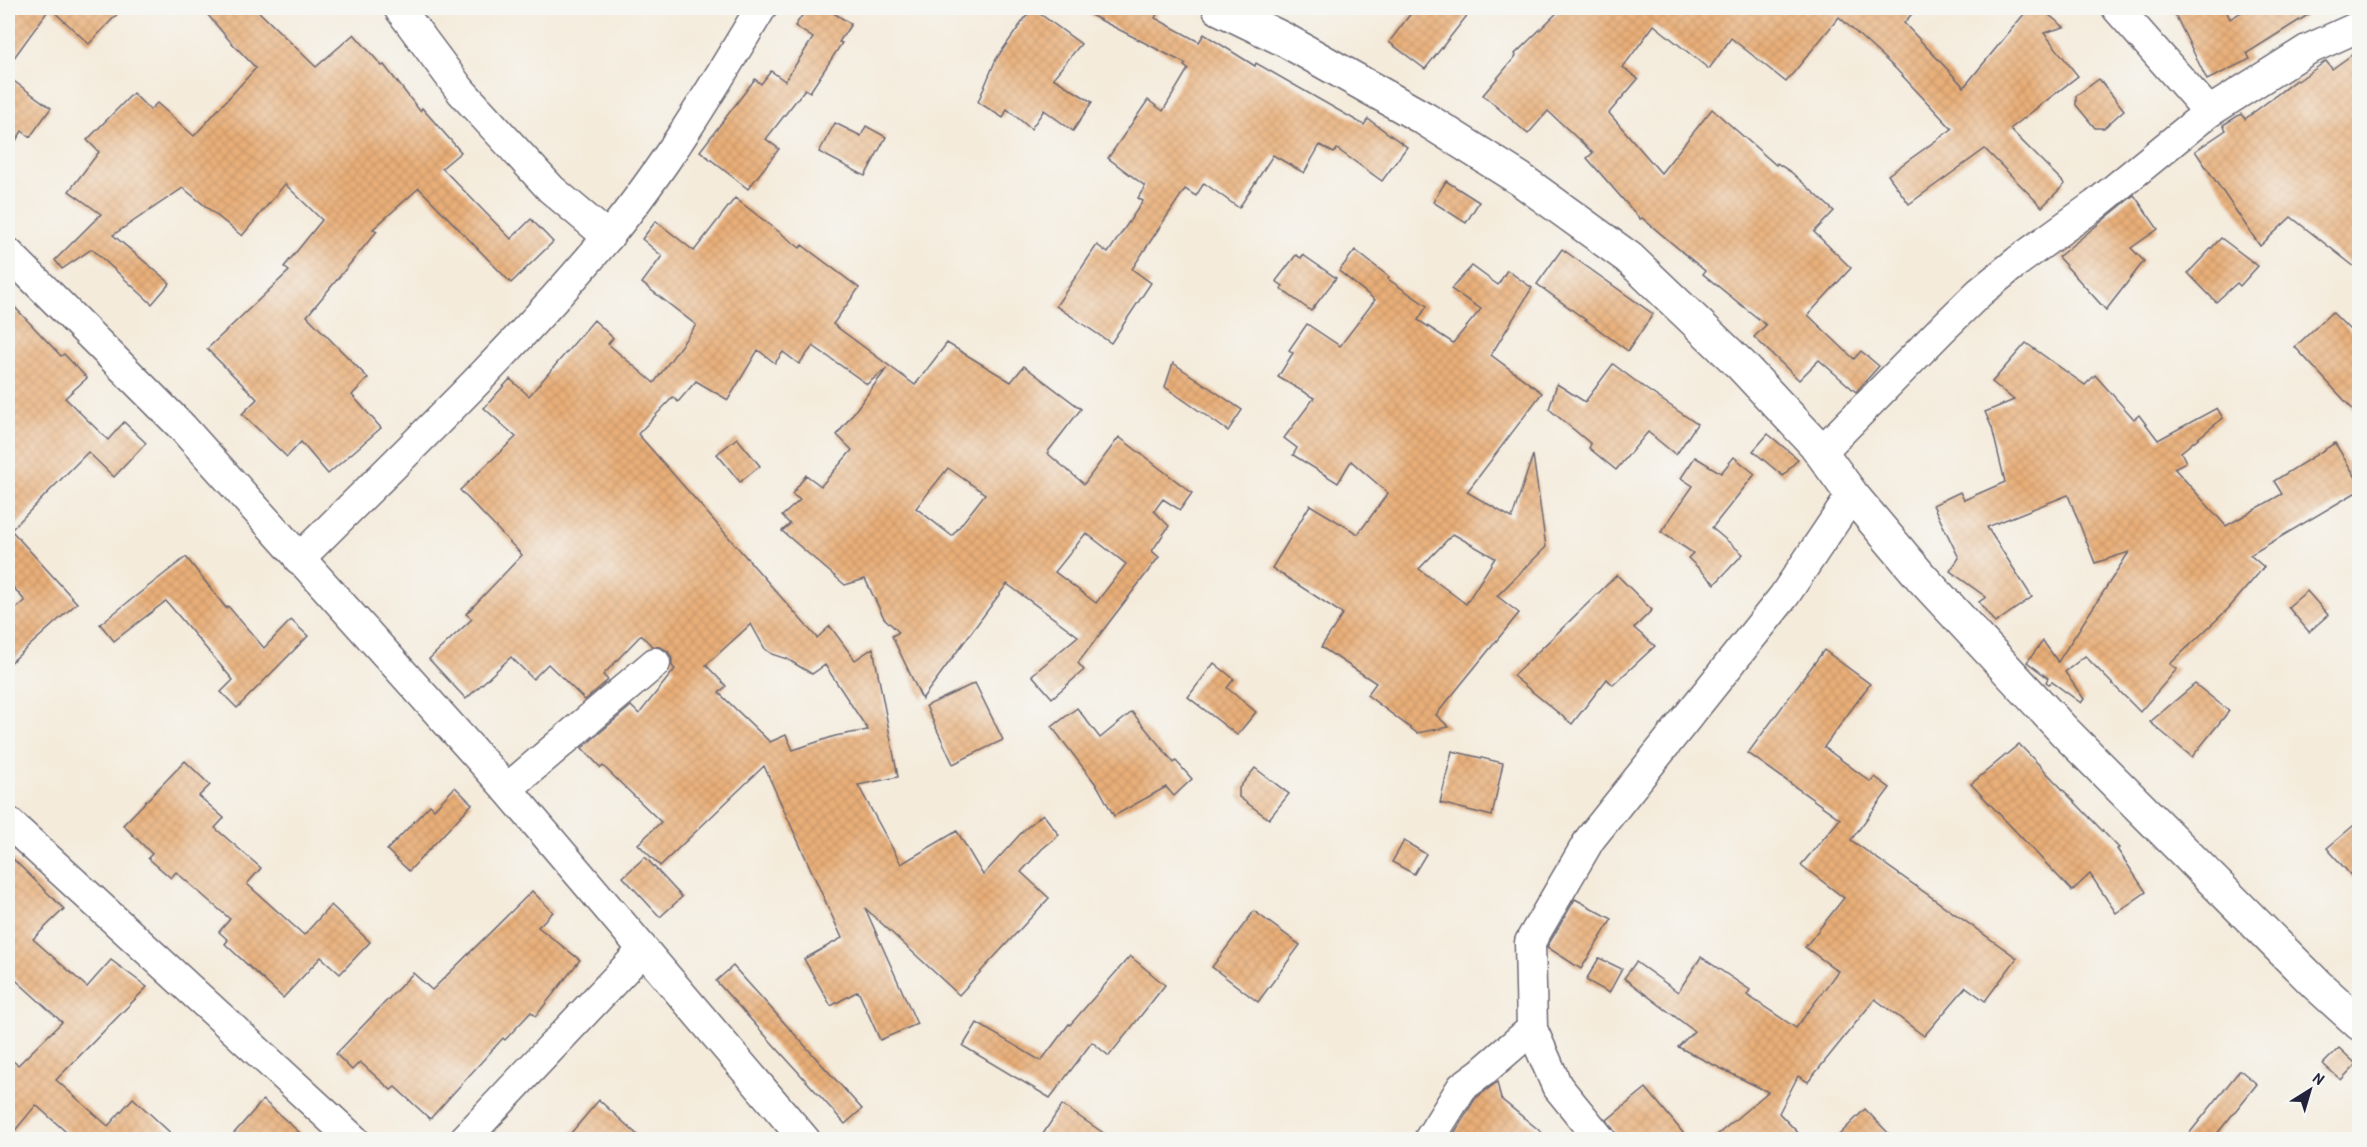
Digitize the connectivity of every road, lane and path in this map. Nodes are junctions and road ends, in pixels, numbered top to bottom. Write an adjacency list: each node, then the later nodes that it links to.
1 (399, 8): 7 (street)
2 (761, 8): 7 (street)
3 (1219, 8): 9 (street)
4 (2117, 8): 6 (street)
5 (2360, 26): 6 (street)
6 (2209, 112): 9 (street)
7 (608, 237): 11 (street)
8 (8, 253): 11 (street)
9 (1821, 452): 10 (street)
10 (1852, 495): 16 (street); 17 (street)
11 (299, 559): 13 (street)
12 (655, 663): 13 (street)
13 (507, 789): 15 (street)
14 (8, 822): 18 (street)
15 (643, 950): 19 (street); 20 (street)
16 (2360, 1024)
17 (1532, 1029): 21 (street); 22 (street)
18 (354, 1140)
19 (464, 1140)
20 (805, 1140)
21 (1429, 1140)
22 (1601, 1140)

